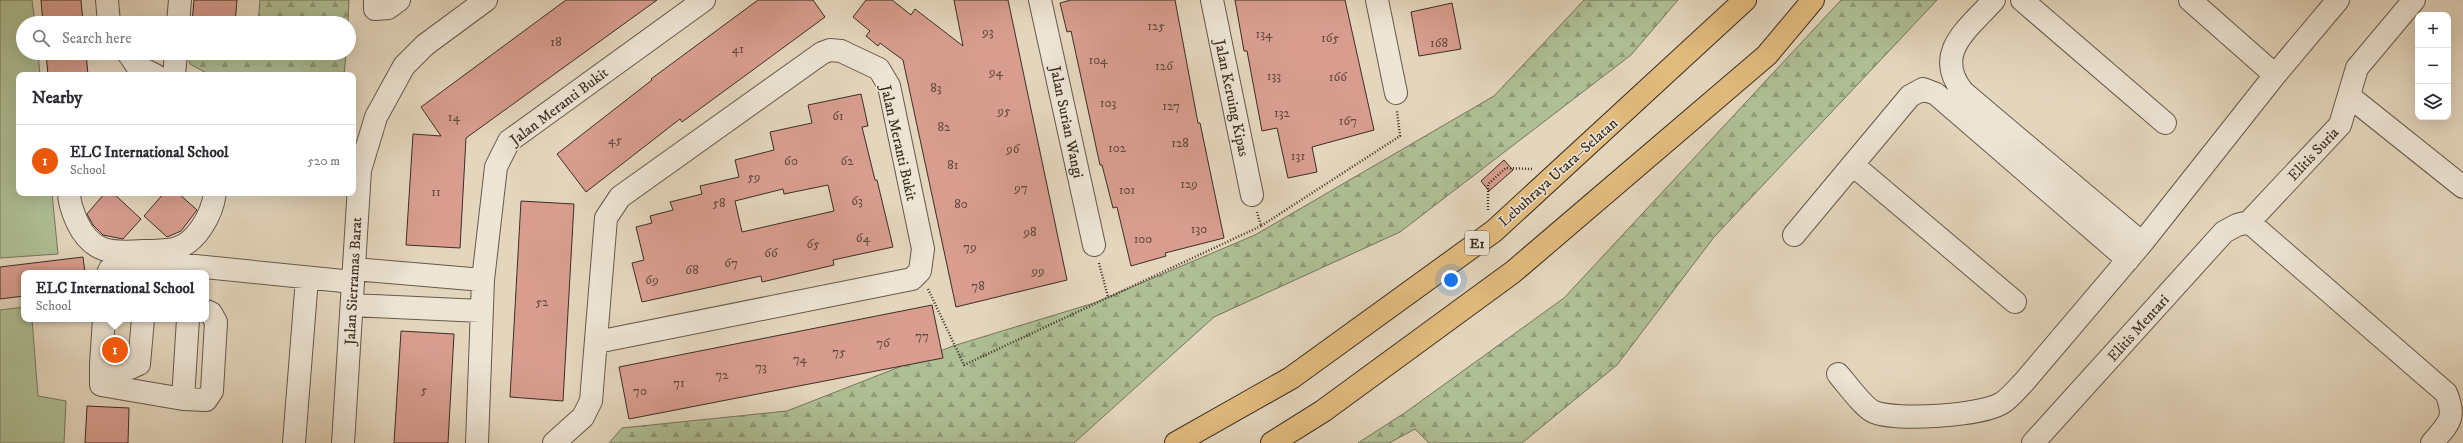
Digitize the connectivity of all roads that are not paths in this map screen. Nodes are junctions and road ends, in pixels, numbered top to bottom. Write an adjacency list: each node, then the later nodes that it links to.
1 (107, 0): 17 (street)
2 (180, 0): 18 (street)
3 (375, 0): 4 (street)
4 (399, 0)
5 (704, 0): 45 (street, Jalan Meranti Bukit)
6 (1040, 0): 37 (street, Jalan Surian Wangi)
7 (1212, 0): 30 (street, Jalan Keruing Kipas)
8 (1377, 0): 24 (street)
9 (1745, 0): 61 (highway, Lebuhraya Utara–Selatan / E1)
10 (1812, 0): 62 (highway)
11 (1994, 0): 36 (street)
12 (2022, 0): 26 (street)
13 (2190, 0): 23 (street)
14 (2338, 0): 23 (street)
15 (2414, 0): 25 (street, Elitis Suria)
16 (482, 1): 28 (street, Jalan Sierramas Barat)
17 (108, 16)
18 (179, 16)
19 (133, 60): 21 (street)
20 (175, 60): 22 (street)
21 (149, 72)
22 (174, 72)
23 (2276, 75): 36 (street)
24 (1396, 93)
25 (2349, 96): 29 (street); 34 (street, Elitis Suria)
26 (2165, 123)
27 (1852, 165): 35 (street); 38 (street); 46 (street)
28 (356, 169)
29 (2463, 187)
30 (1252, 195)
31 (70, 196): 32 (street)
32 (214, 196)
33 (355, 196): 43 (street, Jalan Sierramas Barat)
34 (2249, 222): 63 (street, Elitis Mentari); 64 (street)
35 (1794, 235)
36 (2142, 243): 38 (street)
37 (1094, 244)
38 (2128, 260): 55 (street)
39 (194, 269): 40 (street); 41 (street)
40 (110, 270)
41 (207, 270)
42 (209, 270): 44 (street)
43 (354, 275): 44 (street); 45 (street); 47 (street, Jalan Sierramas Barat)
44 (308, 278): 57 (street)
45 (483, 280): 49 (street, Jalan Meranti Bukit)
46 (2015, 302)
47 (352, 305): 49 (street); 58 (street, Jalan Sierramas Barat)
48 (209, 312): 56 (street)
49 (481, 312): 59 (street, Jalan Meranti Bukit)
50 (104, 322): 54 (street)
51 (143, 322): 54 (street)
52 (188, 322): 56 (street)
53 (596, 342): 53 (street, Jalan Meranti Bukit); 60 (street, Jalan Meranti Bukit)
54 (101, 364): 56 (street)
55 (1838, 374)
56 (183, 399)
57 (294, 443)
58 (343, 443)
59 (477, 443)
60 (554, 443)
61 (1176, 443)
62 (1272, 443)
63 (2033, 443)
64 (2432, 443)

